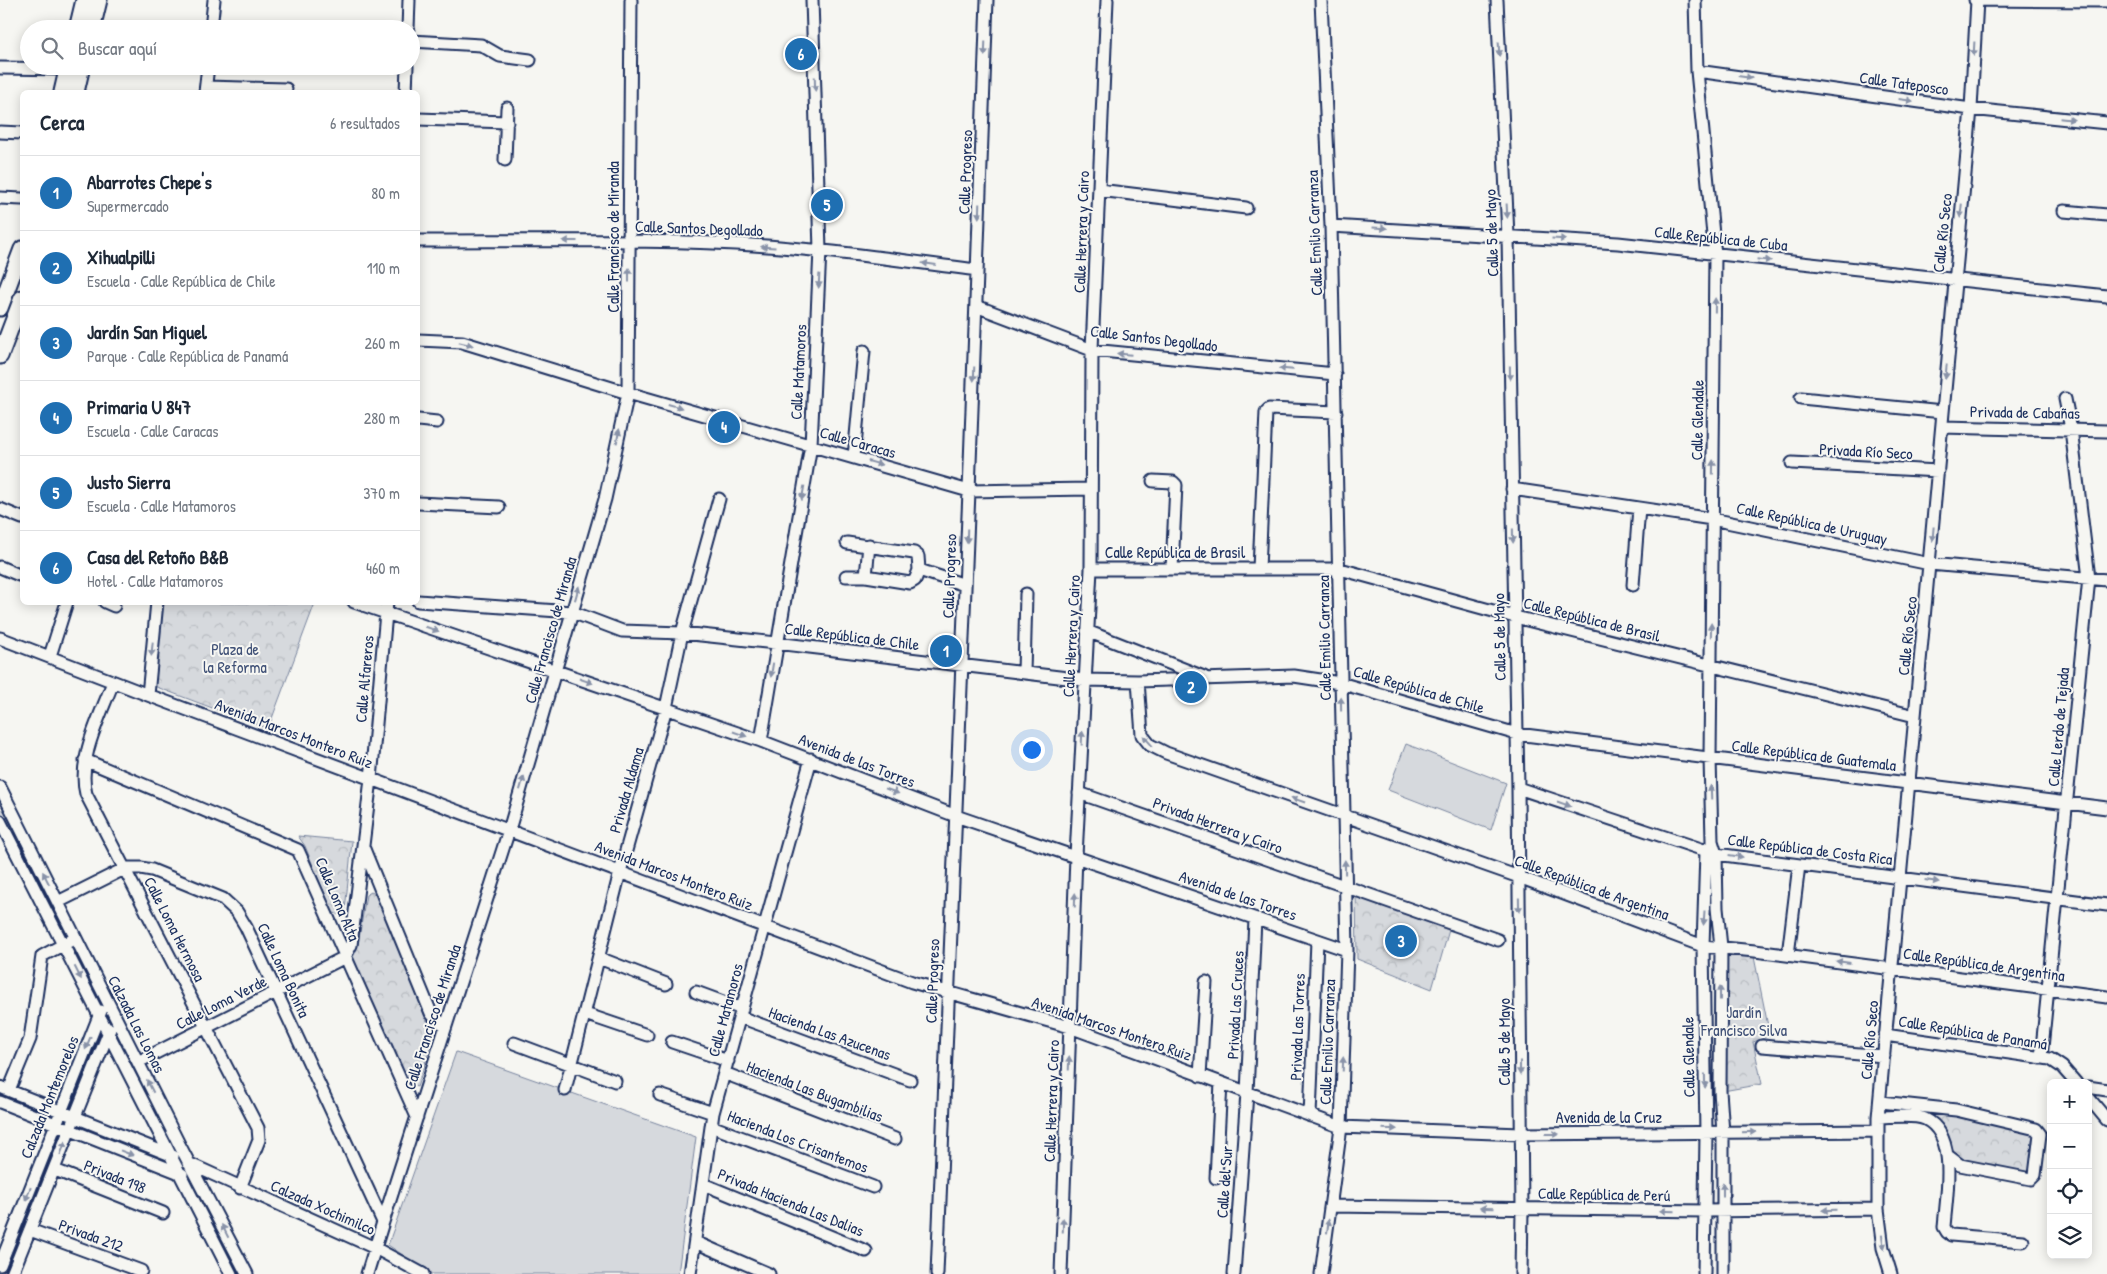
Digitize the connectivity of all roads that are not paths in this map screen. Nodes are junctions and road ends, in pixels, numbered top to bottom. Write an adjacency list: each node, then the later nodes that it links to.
1 (84, 0): 14 (main road)
2 (99, 0): 15 (main road)
3 (214, 0): 16 (street)
4 (409, 0): 17 (street)
5 (631, 0): 49 (street, Calle Francisco de Miranda)
6 (812, 0): 50 (street, Calle Matamoros, one-way to 50)
7 (987, 0): 53 (street, Calle Progreso, one-way to 53)
8 (1107, 0): 40 (street, Calle Herrera y Cairo)
9 (1320, 0): 46 (street, Calle Emilio Carranza)
10 (1497, 0): 47 (street, Calle 5 de Mayo, one-way to 47)
11 (1695, 0): 22 (street, Calle Glendale)
12 (1976, 0): 13 (street); 33 (street, Calle Río Seco, one-way to 33)
13 (2107, 2)
14 (79, 20)
15 (94, 20)
16 (212, 20)
17 (408, 20)
18 (420, 42): 19 (street)
19 (530, 60)
20 (0, 68): 21 (street)
21 (20, 68)
22 (1697, 71): 33 (street, Calle Tateposco, one-way to 33); 51 (street, Calle Glendale)
23 (69, 75): 28 (main road)
24 (74, 75): 29 (main road)
25 (207, 75): 30 (street)
26 (407, 75): 31 (street)
27 (286, 89): 30 (street)
28 (63, 90)
29 (76, 90)
30 (206, 90)
31 (406, 90)
32 (507, 108): 35 (street)
33 (1971, 108): 36 (street, Calle Tateposco, one-way to 36); 54 (street, Calle Río Seco, one-way to 54)
34 (420, 119): 35 (street)
35 (507, 122): 39 (street)
36 (2107, 123)
37 (0, 132): 38 (street)
38 (20, 133)
39 (505, 160)
40 (1099, 190): 43 (street); 60 (street, Calle Herrera y Cairo)
41 (0, 198): 42 (street)
42 (20, 199)
43 (1246, 208)
44 (2064, 211): 45 (street)
45 (2107, 215)
46 (1331, 226): 47 (street, Calle República de Cuba, one-way to 47); 63 (street, Calle Emilio Carranza)
47 (1508, 236): 51 (street, Calle República de Cuba, one-way to 51); 80 (street, Calle 5 de Mayo, one-way to 80)
48 (420, 241): 49 (street, Calle Santos Degollado, one-way to 48)
49 (629, 241): 50 (street, Calle Santos Degollado, one-way to 49); 64 (street, Calle Francisco de Miranda, one-way to 49)
50 (820, 250): 53 (street, Calle Santos Degollado, one-way to 50); 74 (street, Calle Matamoros, one-way to 74)
51 (1715, 255): 54 (street, Calle República de Cuba, one-way to 54); 88 (street, Calle Glendale, one-way to 51)
52 (20, 257): 58 (main road)
53 (977, 270): 57 (street, Calle Progreso)
54 (1954, 279): 55 (street, Calle República de Cuba); 68 (street, Calle Río Seco, one-way to 68)
55 (2107, 296)
56 (20, 303): 62 (main road)
57 (976, 306): 60 (street, Calle Santos Degollado); 81 (street, Calle Progreso, one-way to 81)
58 (0, 308)
59 (420, 340): 64 (street, Calle Caracas, one-way to 64)
60 (1092, 350): 63 (street, Calle Santos Degollado, one-way to 60); 79 (street, Calle Herrera y Cairo)
61 (864, 351): 75 (street)
62 (0, 356)
63 (1334, 374): 67 (street, Calle Emilio Carranza)
64 (628, 393): 74 (street, Calle Caracas, one-way to 74); 111 (street, Calle Francisco de Miranda, one-way to 64)
65 (1801, 398): 68 (street)
66 (2065, 399): 72 (street, Calle Lerdo de Tejada)
67 (1336, 412): 93 (street, Calle República de Brasil); 96 (street, Calle Emilio Carranza)
68 (1943, 412): 71 (street, Calle Río Seco)
69 (420, 420): 70 (street)
70 (437, 422)
71 (1942, 427): 72 (street, Privada de Cabañas); 77 (street, Calle Río Seco)
72 (2071, 429): 73 (street, Privada de Cabañas); 101 (street, Calle Lerdo de Tejada)
73 (2107, 431)
74 (811, 445): 75 (street, Calle Caracas); 116 (street, Calle Matamoros, one-way to 116)
75 (854, 457): 81 (street, Calle Caracas, one-way to 81)
76 (1792, 463): 77 (street, Privada Río Seco)
77 (1938, 471): 91 (street, Calle Río Seco, one-way to 91)
78 (1153, 481): 95 (street)
79 (1091, 489): 81 (street, Calle Caracas); 94 (street, Calle Herrera y Cairo)
80 (1512, 489): 85 (street, Calle República de Uruguay); 112 (street, Calle 5 de Mayo, one-way to 112)
81 (969, 491): 103 (street, Calle Progreso, one-way to 103)
82 (719, 499): 114 (street, Privada Aldama)
83 (420, 503): 84 (street)
84 (499, 507)
85 (1639, 508): 88 (street, Calle República de Uruguay); 104 (street)
86 (0, 509): 87 (street)
87 (20, 517)
88 (1712, 519): 91 (street, Calle República de Uruguay); 118 (street, Calle Glendale, one-way to 88)
89 (847, 543): 90 (street)
90 (869, 545): 97 (street); 100 (street)
91 (1930, 564): 101 (street, Calle República de Uruguay); 129 (street, Calle Río Seco)
92 (0, 567): 98 (street)
93 (1259, 568): 95 (street, Calle República de Brasil); 96 (street, Calle República de Brasil)
94 (1091, 569): 95 (street, Calle República de Brasil); 113 (street, Calle Herrera y Cairo)
95 (1172, 569)
96 (1340, 569): 112 (street, Calle República de Brasil); 126 (street, Calle Emilio Carranza)
97 (919, 570): 100 (street); 103 (street)
98 (19, 575)
99 (846, 576): 100 (street)
100 (866, 576)
101 (2089, 578): 102 (street, Calle República de Uruguay); 140 (street, Calle Lerdo de Tejada)
102 (2107, 580)
103 (965, 585): 119 (street, Calle Progreso)
104 (1633, 585)
105 (1026, 594): 121 (street)
106 (420, 601): 111 (street, Calle República de Chile)
107 (66, 605): 117 (street)
108 (157, 605): 127 (street, one-way to 127)
109 (370, 605): 110 (street, Avenida de las Torres)
110 (386, 608): 120 (street, Avenida de las Torres, one-way to 120); 135 (street, Calle Alfareros)
111 (572, 612): 114 (street, Calle República de Chile); 120 (street, Calle Francisco de Miranda)
112 (1514, 617): 118 (street, Calle República de Brasil); 130 (street, Calle 5 de Mayo)
113 (1087, 631): 122 (street); 123 (street, Calle Herrera y Cairo)
114 (682, 633): 116 (street, Calle República de Chile); 128 (street, Privada Aldama)
115 (0, 638): 117 (street, Avenida Marcos Montero Ruiz)
116 (776, 643): 119 (street, Calle República de Chile); 131 (street, Calle Matamoros, one-way to 131)
117 (50, 656): 125 (street, Avenida Marcos Montero Ruiz)
118 (1711, 665): 129 (street, Calle República de Brasil); 132 (street, Calle Glendale)
119 (962, 666): 121 (street, Calle República de Chile); 143 (street, Calle Progreso)
120 (555, 670): 128 (street, Avenida de las Torres, one-way to 128); 146 (street, Calle Francisco de Miranda, one-way to 120)
121 (1024, 673): 123 (street, Calle República de Chile)
122 (1210, 679): 124 (street, Calle República de Chile); 126 (street, Calle República de Chile)
123 (1084, 680): 124 (street, Calle República de Chile); 139 (street, Calle Herrera y Cairo, one-way to 123)
124 (1138, 681): 144 (street, Calle República de Argentina, one-way to 124)
125 (113, 682): 127 (street, Avenida Marcos Montero Ruiz); 133 (street, Calle Loma Hermosa)
126 (1340, 683): 130 (street, Calle República de Chile); 144 (street, Calle Emilio Carranza, one-way to 126)
127 (148, 695): 135 (street, Avenida Marcos Montero Ruiz)
128 (666, 708): 131 (street, Avenida de las Torres, one-way to 131); 152 (street, Privada Aldama)
129 (1915, 716): 136 (street, Calle Río Seco)
130 (1517, 734): 132 (street, Calle República de Guatemala); 138 (street, Calle 5 de Mayo)
131 (761, 741): 134 (street, Avenida de las Torres)
132 (1710, 758): 136 (street, Calle República de Guatemala); 148 (street, Calle Glendale, one-way to 132)
133 (84, 760): 151 (street, Calle Loma Hermosa); 169 (street, Calle Loma Alta)
134 (811, 760): 143 (street, Avenida de las Torres, one-way to 143); 160 (street, Calle Matamoros)
135 (372, 779): 146 (street, Avenida Marcos Montero Ruiz); 147 (street, Calle Alfareros)
136 (1909, 783): 140 (street, Calle República de Guatemala); 154 (street, Calle Río Seco)
137 (0, 787): 141 (street, Calzada Las Lomas)
138 (1518, 788): 148 (street, Calle República de Costa Rica, one-way to 148); 153 (street, Calle 5 de Mayo)
139 (1079, 793): 149 (street, Calle Herrera y Cairo); 155 (street, Privada Herrera y Cairo)
140 (2068, 802): 142 (street, Calle República de Guatemala); 156 (street, Calle Lerdo de Tejada)
141 (5, 808): 157 (street, Calzada Las Lomas, one-way to 141)
142 (2107, 808)
143 (956, 816): 149 (street, Avenida de las Torres); 177 (street, Calle Progreso)
144 (1344, 816): 153 (street, Calle República de Argentina); 155 (street, Calle Emilio Carranza, one-way to 144)
145 (0, 821): 164 (street, Calzada Las Lomas)
146 (509, 830): 152 (street, Avenida Marcos Montero Ruiz); 184 (street, Calle Francisco de Miranda)
147 (364, 847): 169 (street, Calle Alfareros); 184 (street, Calle Alfareros)
148 (1711, 853): 150 (street, Calle República de Costa Rica, one-way to 150); 165 (street, Calle Glendale, one-way to 165); 166 (street, Calle Glendale)
149 (1076, 856): 159 (street, Avenida de las Torres); 185 (street, Calle Herrera y Cairo, one-way to 149)
150 (1799, 865): 154 (street, Calle República de Costa Rica); 168 (street)
151 (126, 868): 157 (street); 175 (street, Calle Loma Bonita); 186 (street, Calle Loma Hermosa)
152 (620, 872): 160 (street, Avenida Marcos Montero Ruiz); 170 (street, Privada Aldama)
153 (1519, 877): 165 (street, Calle República de Argentina); 228 (street, Calle 5 de Mayo, one-way to 228)
154 (1899, 877): 156 (street, Calle República de Costa Rica, one-way to 156); 171 (street, Calle Río Seco)
155 (1346, 888): 163 (street); 167 (street, Calle Emilio Carranza)
156 (2057, 899): 158 (street, Calle República de Costa Rica); 174 (street, Calle Lerdo de Tejada)
157 (58, 902): 161 (street, Calzada Las Lomas)
158 (2107, 905)
159 (1255, 919): 162 (street, Avenida de las Torres); 208 (street, Privada Las Cruces)
160 (765, 926): 177 (street, Avenida Marcos Montero Ruiz); 180 (street, Calle Matamoros)
161 (76, 938): 164 (street); 178 (street, Calzada Las Lomas)
162 (1317, 940): 167 (street, Avenida de las Torres); 216 (street, Privada Las Torres)
163 (1498, 940)
164 (63, 944): 182 (street, Calzada Las Lomas, one-way to 182); 204 (street)
165 (1703, 946): 166 (street, Calle República de Argentina); 226 (street, Calle Glendale, one-way to 226)
166 (1721, 947): 168 (street, Calle República de Argentina); 227 (street, Calle Glendale, one-way to 166)
167 (1347, 950): 223 (street, Calle Emilio Carranza, one-way to 167)
168 (1788, 955): 171 (street, Calle República de Argentina, one-way to 168)
169 (345, 957): 175 (street, Calle Loma Verde); 218 (street, Calle Loma Alta)
170 (599, 958): 173 (street); 181 (street, Privada Aldama)
171 (1891, 968): 174 (street, Calle República de Argentina); 189 (street, Calle Río Seco)
172 (1206, 982): 199 (street)
173 (666, 984)
174 (2048, 990): 179 (street, Calle República de Argentina); 194 (street, Calle Lerdo de Tejada)
175 (276, 992): 186 (street, Calle Loma Verde); 247 (street, Calle Loma Bonita)
176 (696, 992): 180 (street, Hacienda Las Azucenas)
177 (948, 993): 185 (street, Avenida Marcos Montero Ruiz); 262 (street, Calle Progreso)
178 (106, 997): 182 (street, Calzada Montemorelos); 183 (street, Calzada Las Lomas)
179 (2107, 997)
180 (741, 1013): 195 (street, Calle Matamoros); 201 (street, Hacienda Las Azucenas)
181 (585, 1014): 188 (street); 197 (street, Privada Aldama)
182 (99, 1015): 187 (street, Calzada Las Lomas); 213 (street, Calzada Montemorelos, one-way to 213)
183 (115, 1016): 187 (street, Calzada Montemorelos); 196 (street, Calzada Las Lomas)
184 (446, 1026): 218 (street, Calle Francisco de Miranda)
185 (1070, 1027): 199 (street, Avenida Marcos Montero Ruiz); 263 (street, Calle Herrera y Cairo, one-way to 185)
186 (208, 1028): 196 (street, Calle Loma Verde); 240 (street, Calle Loma Hermosa)
187 (108, 1034): 217 (street, Calzada Montemorelos); 230 (street, Calzada Las Lomas)
188 (647, 1035)
189 (1885, 1035): 193 (street, Calle Río Seco); 194 (street, Calle República de Panamá)
190 (672, 1042): 195 (street, Hacienda Las Bugambilias)
191 (514, 1044): 197 (street)
192 (1762, 1046): 193 (street)
193 (1884, 1056): 211 (street, Calle Río Seco)
194 (2041, 1058): 200 (street, Calle República de Panamá)
195 (728, 1061): 198 (street, Calle Matamoros)
196 (138, 1062): 232 (street, Calzada Las Lomas, one-way to 196)
197 (572, 1066): 202 (street); 206 (street, Privada Aldama)
198 (724, 1073): 214 (street, Calle Matamoros); 229 (street, Hacienda Las Bugambilias)
199 (1200, 1076): 203 (street, Avenida Marcos Montero Ruiz)
200 (2072, 1079)
201 (910, 1080)
202 (615, 1081)
203 (1221, 1083): 208 (street, Avenida Marcos Montero Ruiz); 237 (street)
204 (5, 1088): 213 (street, Calzada Xochimilco)
205 (2092, 1088): 207 (street)
206 (565, 1090)
207 (2107, 1090)
208 (1247, 1093): 216 (street, Avenida Marcos Montero Ruiz); 264 (street, Calle del Sur)
209 (660, 1094): 214 (street, Hacienda Los Crisantemos)
210 (0, 1102): 221 (street)
211 (1881, 1102): 215 (street); 219 (street, Calle Río Seco)
212 (2092, 1102): 220 (street)
213 (61, 1112): 217 (street, Calzada Xochimilco); 221 (street, Calzada Montemorelos)
214 (713, 1113): 222 (street, Calle Matamoros)
215 (1925, 1113): 219 (street); 231 (street); 231 (street)
216 (1310, 1116): 223 (street, Avenida Marcos Montero Ruiz)
217 (75, 1117): 224 (street, Calzada Montemorelos); 230 (street, Calzada Xochimilco)
218 (417, 1117): 247 (street, Calle Francisco de Miranda)
219 (1878, 1117): 225 (street, Calle Río Seco)
220 (2107, 1120)
221 (56, 1125): 224 (street); 253 (street, Calzada Montemorelos, one-way to 253)
222 (711, 1126): 238 (street, Calle Matamoros); 239 (street, Hacienda Los Crisantemos)
223 (1341, 1127): 228 (street, Avenida de la Cruz, one-way to 228); 241 (street, Calle Emilio Carranza)
224 (70, 1130): 233 (street, Calzada Montemorelos, one-way to 224); 235 (street, one-way to 235)
225 (1878, 1131): 227 (street, Avenida de la Cruz, one-way to 225); 243 (street, Calle Río Seco)
226 (1706, 1133): 227 (street, Avenida de la Cruz); 228 (street, Avenida de la Cruz, one-way to 226); 244 (street, Calle Glendale)
227 (1722, 1133): 245 (street, Calle Glendale, one-way to 227)
228 (1520, 1134): 242 (street, Calle 5 de Mayo)
229 (894, 1139)
230 (170, 1155): 232 (street, Calzada Xochimilco); 235 (street, Calzada Las Lomas)
231 (1948, 1156): 249 (street)
232 (190, 1164): 234 (street, Calzada Xochimilco); 236 (street, Calzada Las Lomas)
233 (55, 1170): 246 (street, Privada 198); 248 (street, Calzada Montemorelos)
234 (208, 1172): 236 (street); 240 (street, Calzada Xochimilco)
235 (180, 1173): 236 (street); 256 (street, Calzada Las Lomas)
236 (196, 1176): 257 (street, Calzada Las Lomas, one-way to 236)
237 (1216, 1178)
238 (703, 1184): 250 (street, Calle Matamoros); 252 (street, Privada Hacienda Las Dalias)
239 (873, 1187)
240 (240, 1188): 251 (street, Calzada Xochimilco)
241 (1331, 1206): 242 (street, Calle República de Perú, one-way to 241); 265 (street, Calle Emilio Carranza, one-way to 241)
242 (1522, 1209): 244 (street, Calle República de Perú, one-way to 242); 266 (street, Calle 5 de Mayo)
243 (1878, 1209): 245 (street, Calle República de Perú, one-way to 245); 269 (street, Calle Río Seco, one-way to 269)
244 (1705, 1211): 245 (street, Calle República de Perú); 267 (street, Calle Glendale)
245 (1722, 1211): 268 (street, Calle Glendale)
246 (163, 1213)
247 (382, 1222): 251 (street, Calle Francisco de Miranda)
248 (30, 1230): 254 (street, Privada 212); 255 (street, Calzada Montemorelos)
249 (2023, 1241)
250 (695, 1242): 260 (street, Calle Matamoros); 261 (street)
251 (375, 1248): 258 (street, Calle Francisco de Miranda); 259 (street, Calzada Xochimilco)
252 (866, 1250)
253 (0, 1267): 255 (street)
254 (141, 1271)
255 (13, 1274)
256 (231, 1274)
257 (247, 1274)
258 (368, 1274)
259 (423, 1274)
260 (690, 1274)
261 (769, 1274)
262 (937, 1274)
263 (1061, 1274)
264 (1234, 1274)
265 (1321, 1274)
266 (1521, 1274)
267 (1704, 1274)
268 (1723, 1274)
269 (1891, 1274)

